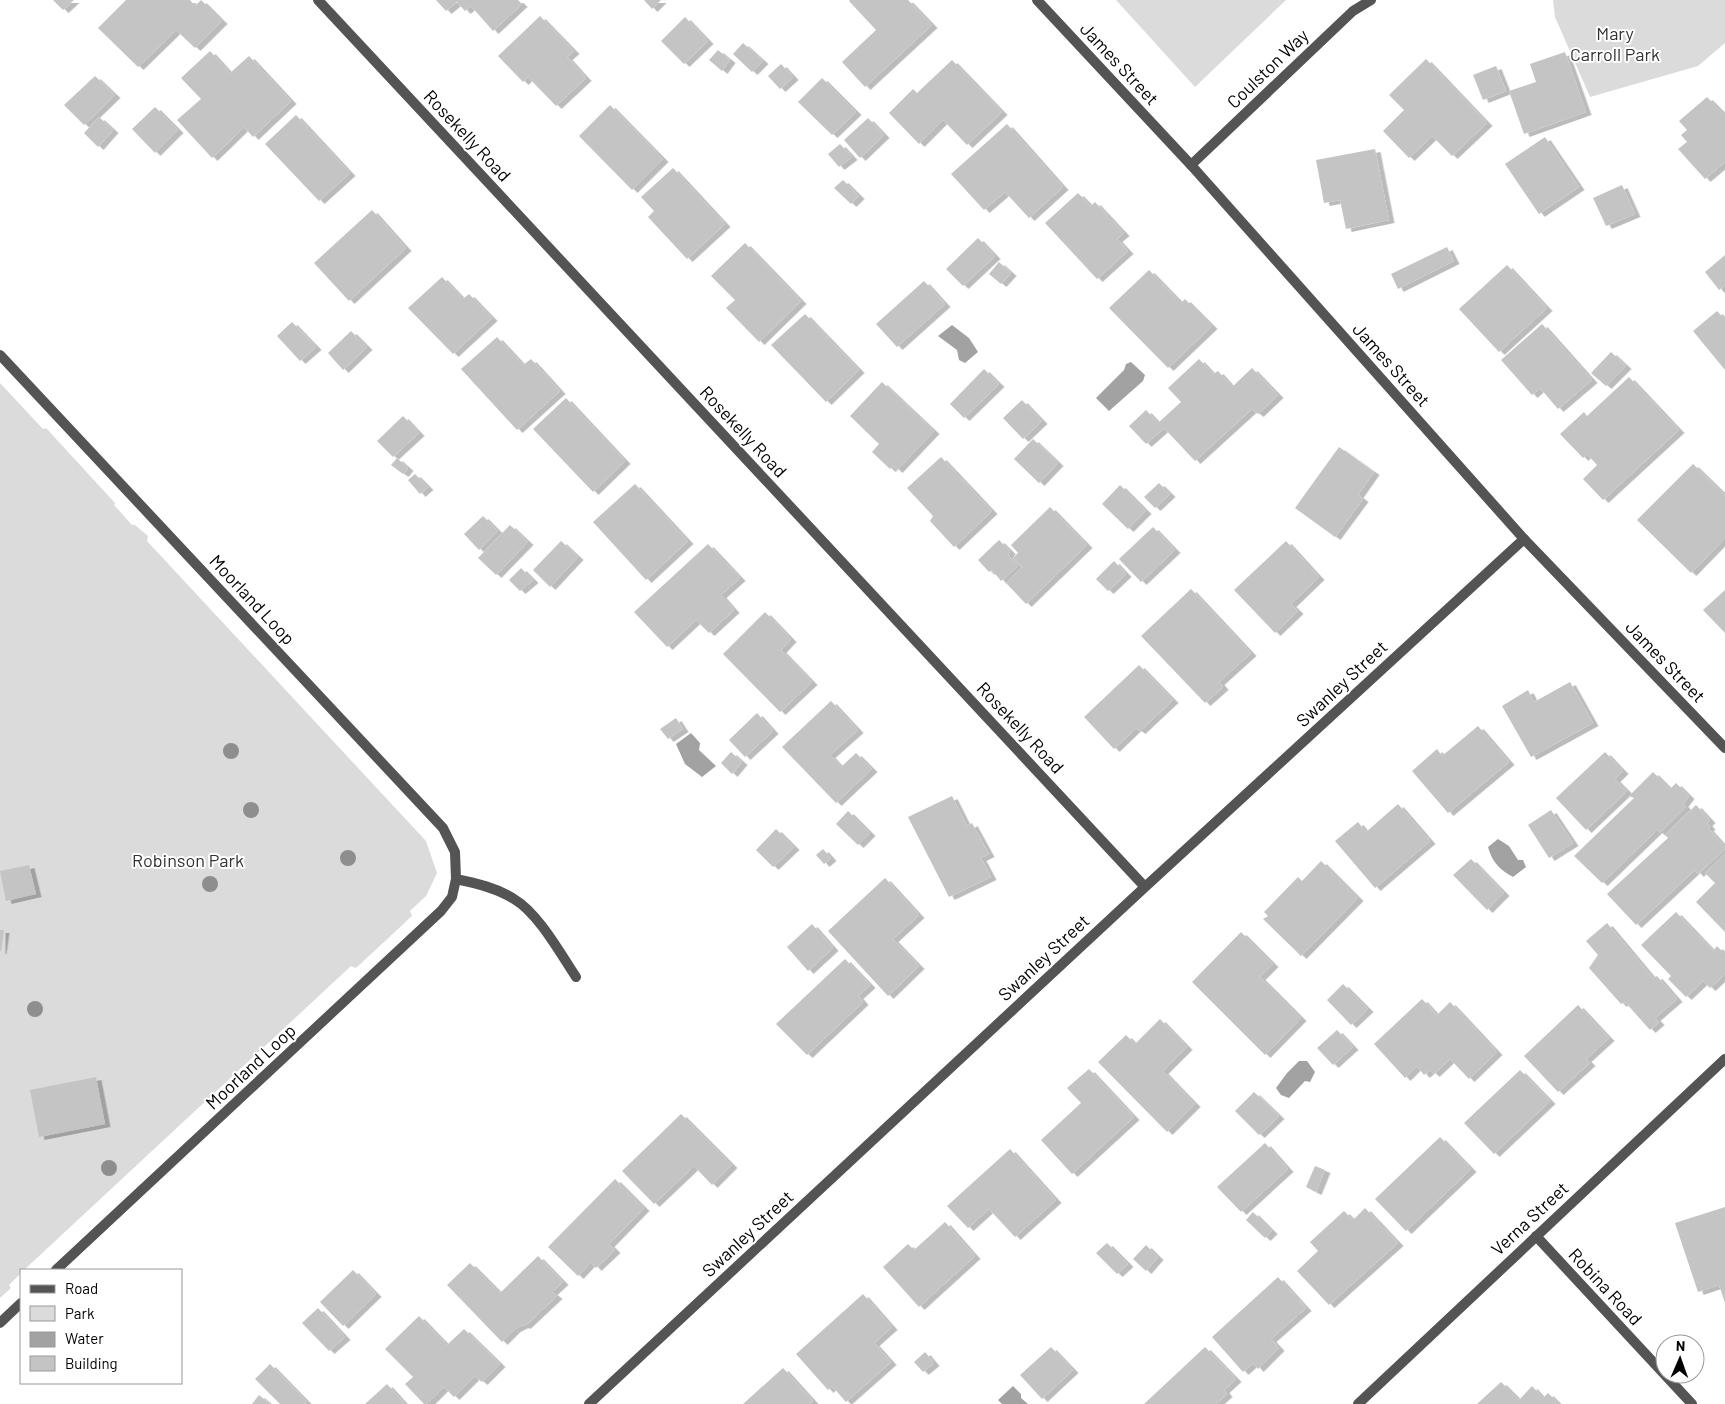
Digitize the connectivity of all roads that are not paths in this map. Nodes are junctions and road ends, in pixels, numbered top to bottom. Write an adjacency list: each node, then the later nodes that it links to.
1 (318, 0): 9 (street, Rosekelly Road)
2 (1037, 0): 4 (street, James Street)
3 (1371, 0): 4 (street, Coulston Way)
4 (1191, 165): 6 (street, James Street)
5 (0, 355): 8 (street, Moorland Loop)
6 (1524, 539): 7 (street, James Street); 9 (street, Swanley Street)
7 (1725, 748)
8 (456, 879): 10 (street); 13 (street, Moorland Loop)
9 (1145, 887): 16 (street, Swanley Street)
10 (576, 977)
11 (1725, 1059): 12 (street, Verna Street)
12 (1536, 1236): 17 (street, Verna Street); 18 (street, Robina Road)
13 (57, 1269)
14 (20, 1304): 15 (street)
15 (0, 1322)
16 (589, 1404)
17 (1358, 1404)
18 (1692, 1404)

